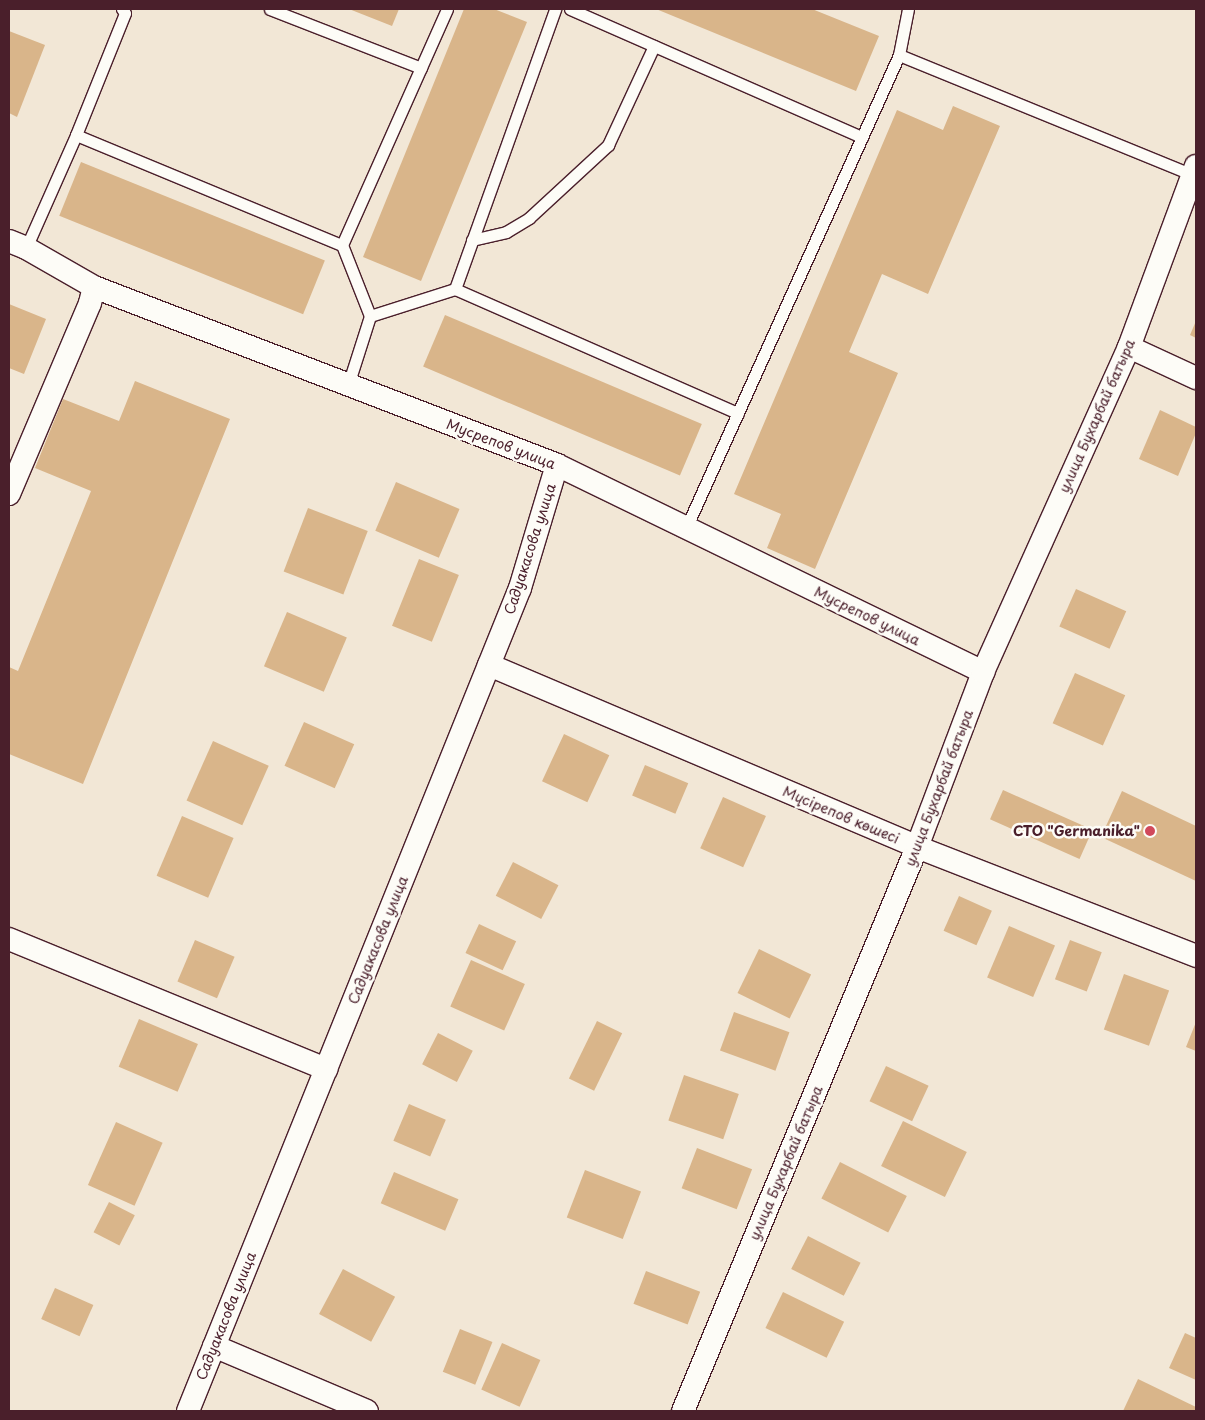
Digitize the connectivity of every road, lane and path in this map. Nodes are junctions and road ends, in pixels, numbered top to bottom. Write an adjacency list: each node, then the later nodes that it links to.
1 (270, 9): 9 (lane)
2 (448, 9): 9 (lane)
3 (556, 9): 13 (lane)
4 (570, 9): 7 (lane)
5 (908, 9): 8 (lane)
6 (127, 10): 10 (lane)
7 (654, 46): 11 (lane); 13 (lane)
8 (899, 55): 11 (lane); 12 (lane)
9 (421, 68): 15 (lane)
10 (76, 135): 14 (lane); 15 (lane)
11 (862, 137): 22 (lane)
12 (1194, 170): 19 (street, улица Бухарбай батыра)
13 (472, 240): 17 (lane)
14 (18, 245): 16 (street, Мусрепов улица)
15 (342, 245): 18 (lane)
16 (94, 287): 21 (street, Мусрепов улица); 24 (street)
17 (455, 289): 18 (lane); 22 (lane)
18 (370, 316): 21 (lane)
19 (1129, 347): 20 (street); 27 (street, улица Бухарбай батыра)
20 (1196, 378)
21 (348, 385): 23 (street, Мусрепов улица)
22 (738, 414): 25 (lane)
23 (557, 465): 25 (street, Мусрепов улица); 26 (street, Садуакасова улица)
24 (9, 494)
25 (686, 528): 27 (street, Мусрепов улица)
26 (489, 665): 28 (street, Мүсірепов көшесі); 31 (street, Садуакасова улица)
27 (983, 672): 28 (street, улица Бухарбай батыра)
28 (917, 848): 30 (street, Мүсірепов көшесі); 35 (street, улица Бухарбай батыра)
29 (9, 939): 31 (street)
30 (1196, 956)
31 (326, 1069): 32 (street, Садуакасова улица)
32 (214, 1346): 33 (street, Садуакасова улица); 34 (street)
33 (188, 1411)
34 (366, 1411)
35 (683, 1411)

